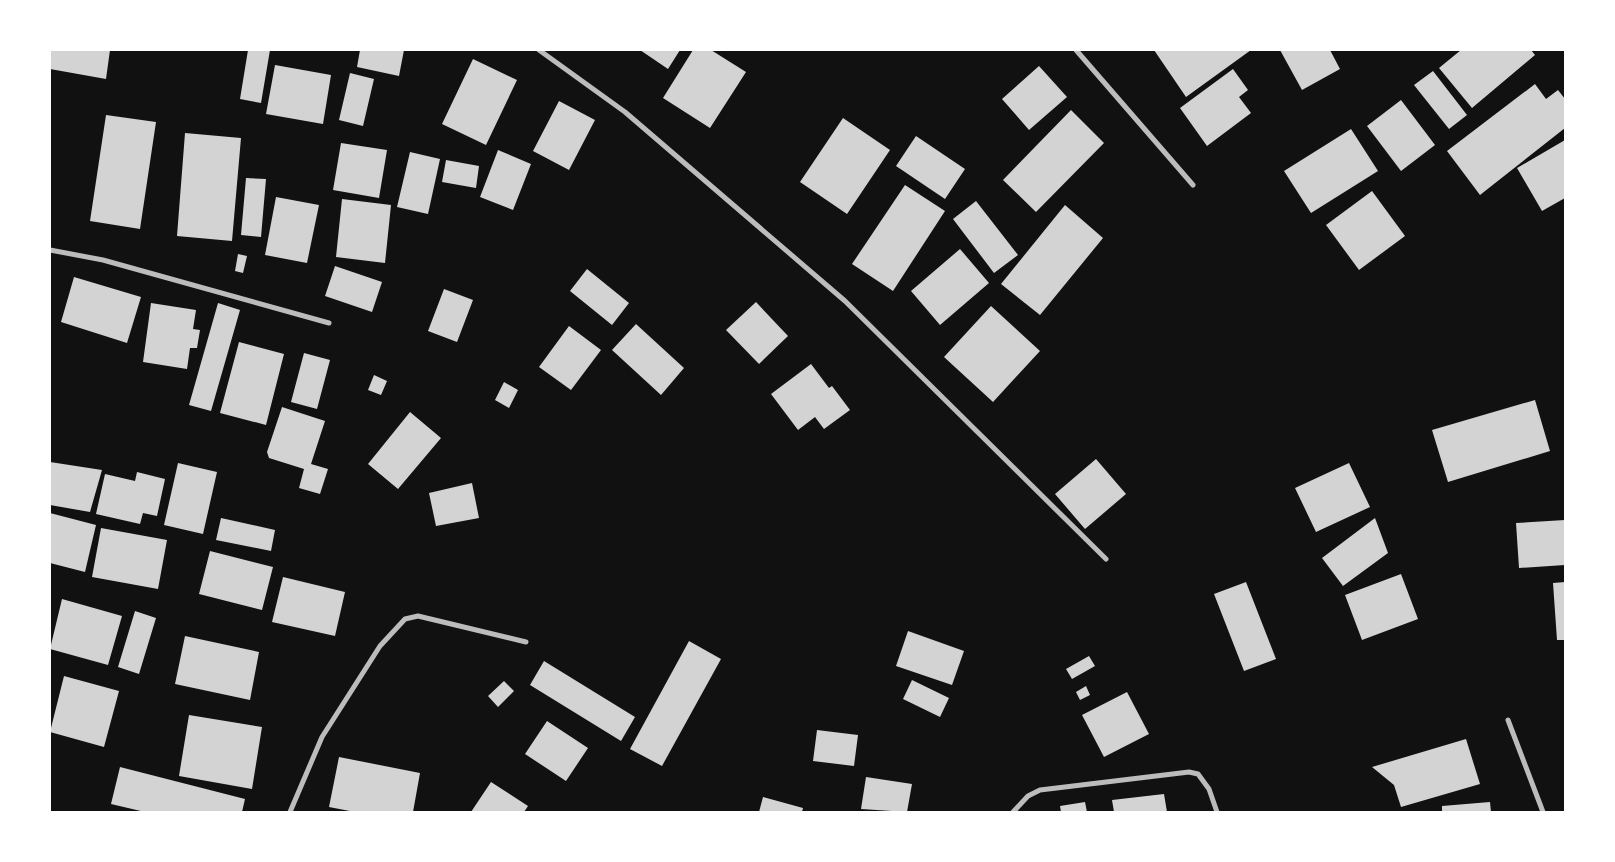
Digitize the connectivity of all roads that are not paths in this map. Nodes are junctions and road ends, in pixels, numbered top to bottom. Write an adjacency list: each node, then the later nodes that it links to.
1 (539, 50): 6 (street)
2 (1076, 50): 3 (street)
3 (1193, 185)
4 (50, 250): 5 (street)
5 (329, 323)
6 (1106, 559)
7 (526, 642): 9 (street)
8 (1508, 720): 12 (street)
9 (290, 812)
10 (1012, 812): 11 (street)
11 (1217, 812)
12 (1543, 812)

